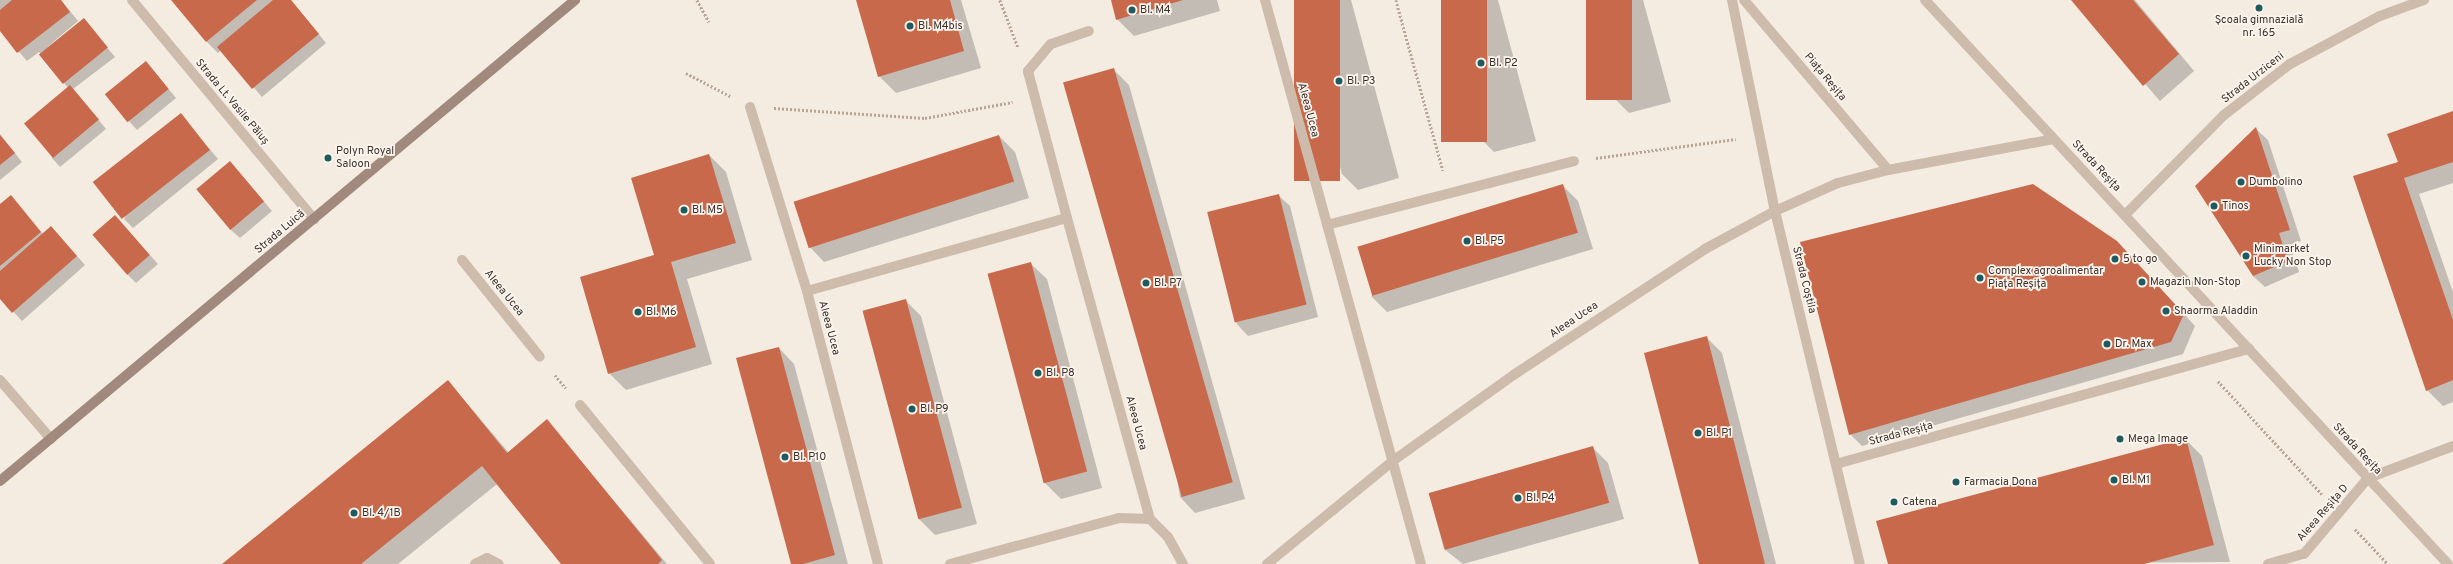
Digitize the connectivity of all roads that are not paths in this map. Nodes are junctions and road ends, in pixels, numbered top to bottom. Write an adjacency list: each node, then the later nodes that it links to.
1 (132, 0): 16 (street, Strada Lt. Vasile Păiuș)
2 (575, 0): 16 (main road, Strada Luică)
3 (1265, 0): 17 (street, Aleea Ucea)
4 (1732, 0): 13 (street, Strada Coștila)
5 (1744, 0): 12 (street, Piața Reșița)
6 (1925, 0): 10 (street, Strada Reșița)
7 (2424, 0): 14 (street, Strada Urziceni)
8 (1088, 31): 15 (street, Aleea Ucea)
9 (750, 107): 19 (street)
10 (2053, 138): 12 (street); 14 (street, Strada Reșița)
11 (1574, 161): 17 (street)
12 (1888, 170): 13 (street)
13 (1775, 211): 26 (street, Aleea Ucea); 27 (street, Strada Coștila)
14 (2125, 215): 20 (street, Strada Reșița)
15 (1068, 218): 19 (street, Aleea Ucea); 30 (street, Aleea Ucea)
16 (314, 219): 24 (main road, Strada Luică)
17 (1327, 225): 26 (street, Aleea Ucea)
18 (462, 260): 21 (street, Aleea Ucea)
19 (807, 291): 34 (street, Aleea Ucea)
20 (2249, 350): 27 (street, Strada Reșița); 28 (street, Strada Reșița)
21 (540, 357)
22 (0, 380): 24 (street)
23 (580, 405): 33 (street)
24 (50, 439): 29 (main road, Strada Luică)
25 (2453, 446): 28 (street)
26 (1394, 460): 37 (street, Aleea Ucea); 38 (street, Aleea Ucea)
27 (1836, 464): 39 (street, Strada Coștila)
28 (2368, 478): 40 (street, Aleea Reșița D); 41 (street, Strada Reșița)
29 (0, 481)
30 (1150, 519): 35 (street); 36 (street, Aleea Ucea)
31 (476, 564): 32 (street)
32 (499, 564)
33 (710, 564)
34 (878, 564)
35 (950, 564)
36 (1183, 564)
37 (1267, 564)
38 (1421, 564)
39 (1860, 564)
40 (2268, 564)
41 (2448, 564)

